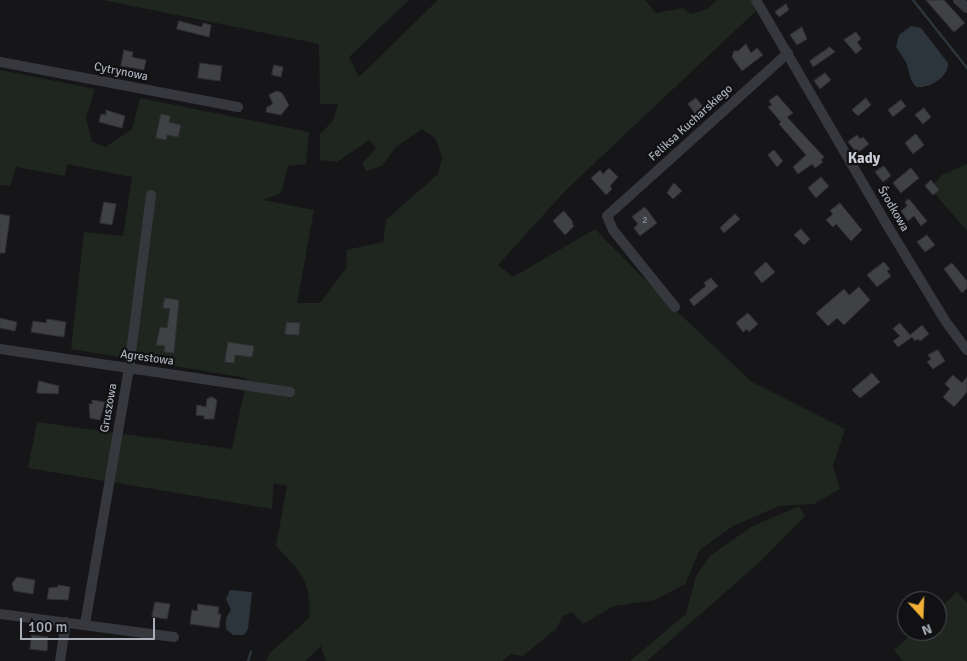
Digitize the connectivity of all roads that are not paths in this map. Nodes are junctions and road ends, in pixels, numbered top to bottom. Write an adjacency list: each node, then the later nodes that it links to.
1 (756, 0): 4 (street, Środkowa)
2 (958, 0): 3 (street)
3 (967, 8)
4 (788, 53): 8 (street, Feliksa Kucharskiego); 10 (street, Środkowa)
5 (0, 62): 6 (street, Cytrynowa)
6 (238, 107)
7 (151, 195): 11 (street, Gruszowa)
8 (675, 308)
9 (0, 349): 11 (street, Agrestowa)
10 (967, 350)
11 (129, 368): 12 (street, Agrestowa); 15 (street, Gruszowa)
12 (290, 392)
13 (0, 614): 14 (street)
14 (66, 622): 15 (street); 17 (street)
15 (85, 624): 16 (street)
16 (174, 637)
17 (60, 661)

